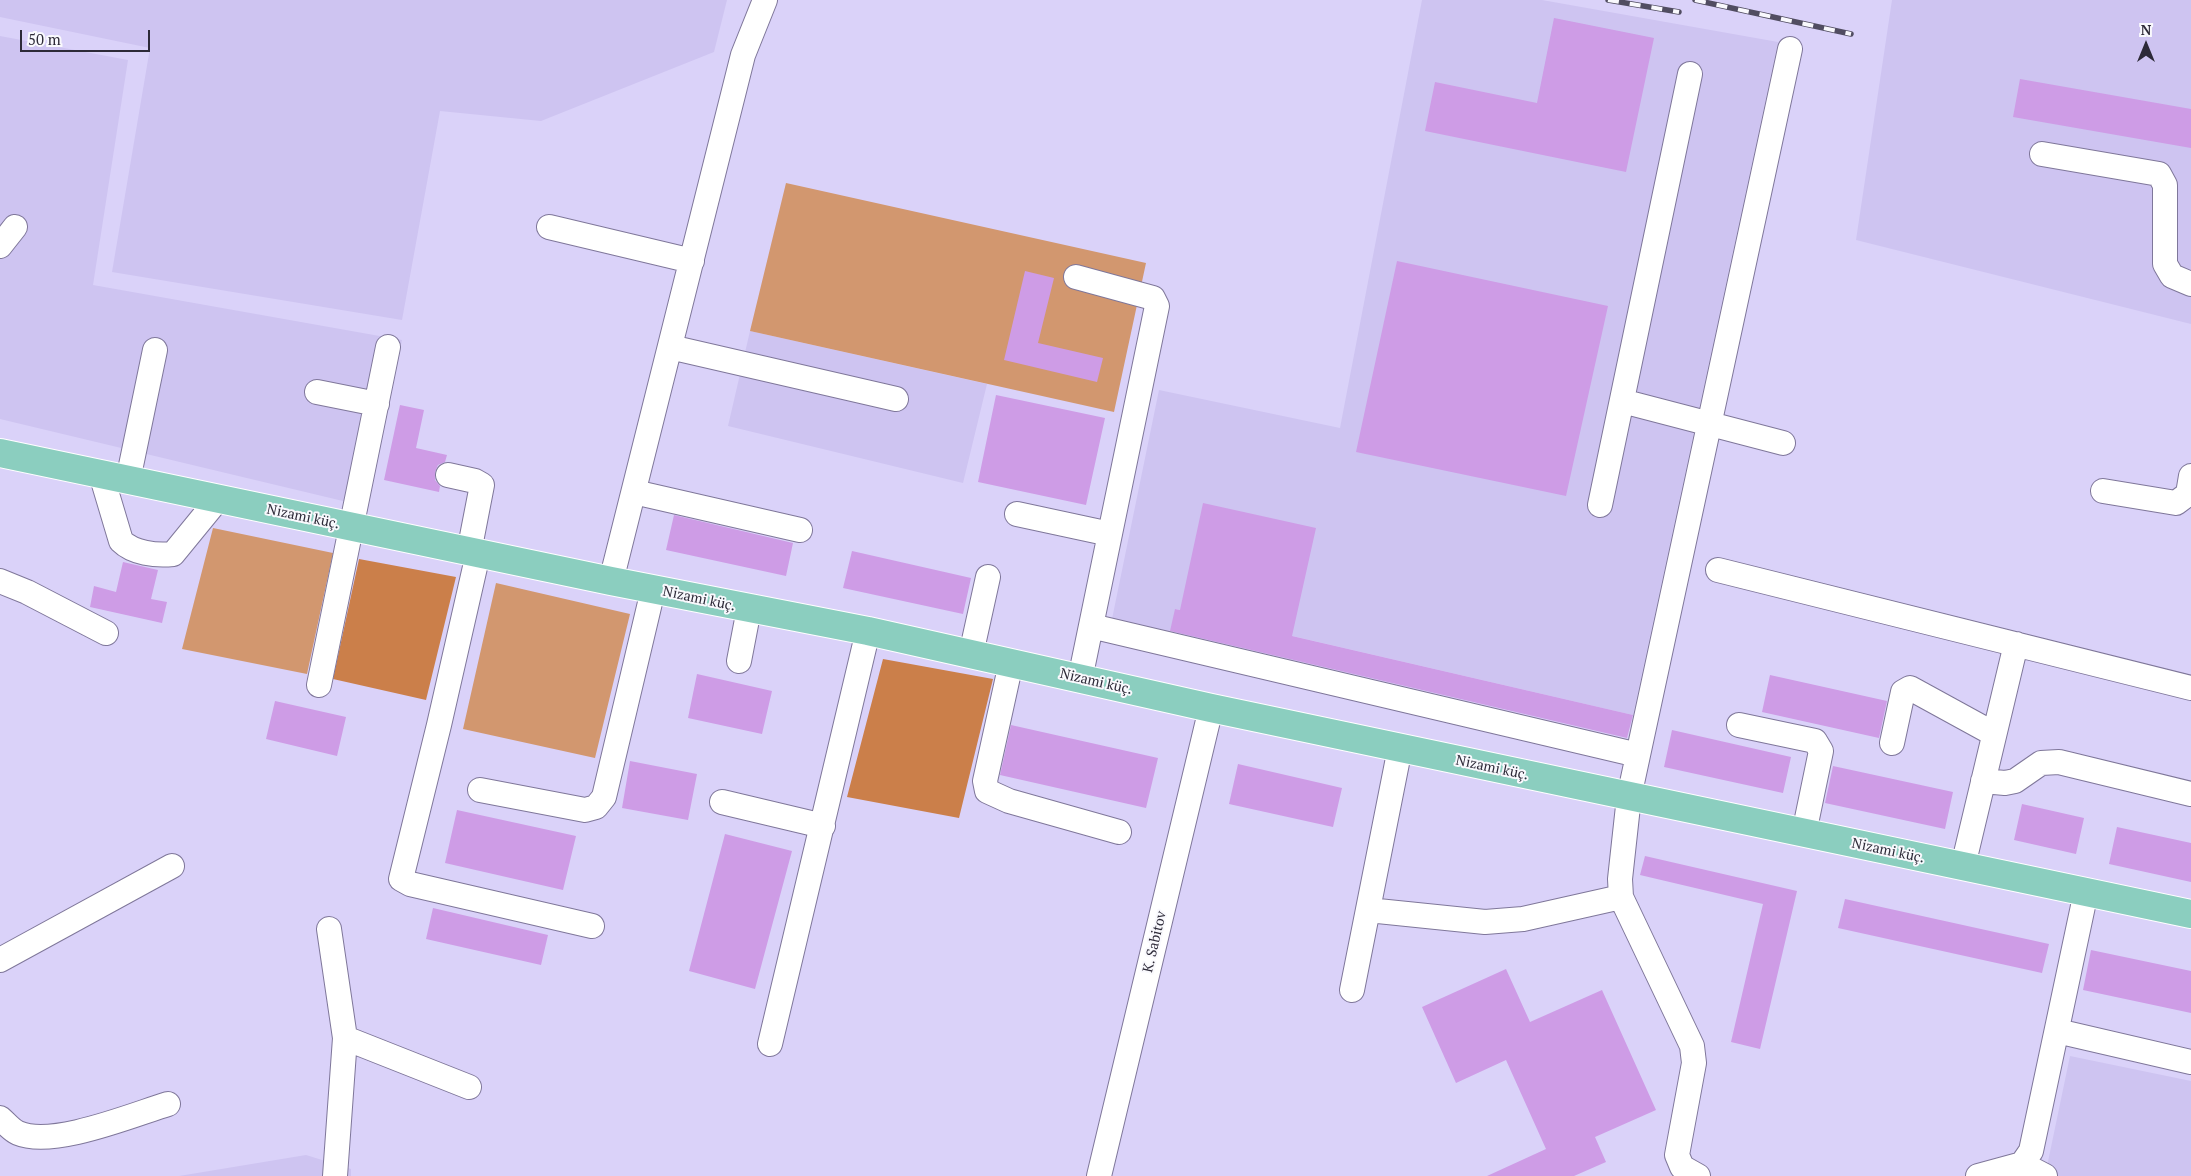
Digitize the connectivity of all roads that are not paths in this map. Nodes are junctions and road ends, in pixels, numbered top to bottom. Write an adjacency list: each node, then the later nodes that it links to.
1 (765, 0): 8 (street)
2 (1790, 49): 18 (street)
3 (1690, 74): 16 (street)
4 (2042, 154): 10 (street)
5 (15, 227): 7 (street)
6 (549, 227): 8 (street)
7 (0, 246)
8 (692, 261): 12 (street)
9 (1076, 277): 32 (street)
10 (2191, 284)
11 (388, 347): 17 (street)
12 (670, 347): 15 (street); 26 (street)
13 (154, 350): 24 (street)
14 (317, 392): 17 (street)
15 (896, 399)
16 (1622, 401): 18 (street); 28 (street)
17 (377, 404): 30 (street)
18 (1710, 422): 19 (street); 55 (street)
19 (1783, 442)
20 (0, 453): 21 (main road, Nizami küç.)
21 (101, 474): 24 (main road, Nizami küç.); 27 (street)
22 (448, 475): 33 (street)
23 (2191, 476): 25 (street)
24 (128, 480): 27 (main road, Nizami küç.)
25 (2103, 491)
26 (634, 492): 31 (street); 37 (street)
27 (218, 499): 30 (main road, Nizami küç.)
28 (1600, 506)
29 (1017, 514): 32 (street)
30 (351, 527): 33 (main road, Nizami küç.); 48 (street)
31 (800, 530)
32 (1110, 534): 40 (street)
33 (473, 553): 37 (main road, Nizami küç.); 70 (street)
34 (1718, 570): 43 (street)
35 (988, 577): 44 (street)
36 (0, 581): 42 (street)
37 (611, 581): 38 (main road, Nizami küç.)
38 (653, 590): 39 (main road, Nizami küç.); 57 (street)
39 (750, 609): 41 (main road, Nizami küç.); 45 (street)
40 (1092, 626): 47 (street); 55 (street)
41 (868, 631): 44 (main road, Nizami küç.); 61 (street)
42 (106, 633)
43 (2016, 644): 49 (street); 52 (street)
44 (971, 654): 46 (main road, Nizami küç.)
45 (739, 661)
46 (1011, 663): 47 (main road, Nizami küç.); 62 (street)
47 (1080, 679): 50 (main road, Nizami küç.)
48 (319, 685)
49 (2191, 688)
50 (1211, 708): 54 (main road, Nizami küç.); 83 (street, K. Sabitov)
51 (1739, 725): 63 (street)
52 (1994, 734): 53 (street); 56 (street)
53 (1892, 744)
54 (1400, 748): 59 (main road, Nizami küç.); 68 (street)
55 (1638, 755): 59 (street)
56 (1983, 781): 58 (street); 65 (street)
57 (480, 790)
58 (2191, 794)
59 (1628, 796): 63 (main road, Nizami küç.); 67 (street)
60 (722, 802): 61 (street)
61 (823, 826): 76 (street)
62 (1119, 832)
63 (1804, 833): 65 (main road, Nizami küç.)
64 (172, 866): 72 (street)
65 (1963, 866): 66 (main road, Nizami küç.)
66 (2086, 892): 69 (main road, Nizami küç.); 74 (street)
67 (1621, 897): 68 (street); 84 (street)
68 (1368, 910): 73 (street)
69 (2191, 914)
70 (592, 926)
71 (329, 929): 75 (street)
72 (0, 960)
73 (1352, 990)
74 (2056, 1031): 77 (street); 81 (street)
75 (345, 1038): 78 (street); 82 (street)
76 (770, 1044)
77 (2191, 1062)
78 (469, 1087)
79 (168, 1104): 80 (street)
80 (0, 1118)
81 (2022, 1164): 85 (street); 86 (street)
82 (335, 1176)
83 (1100, 1176)
84 (1698, 1176)
85 (1978, 1176)
86 (2045, 1176)

